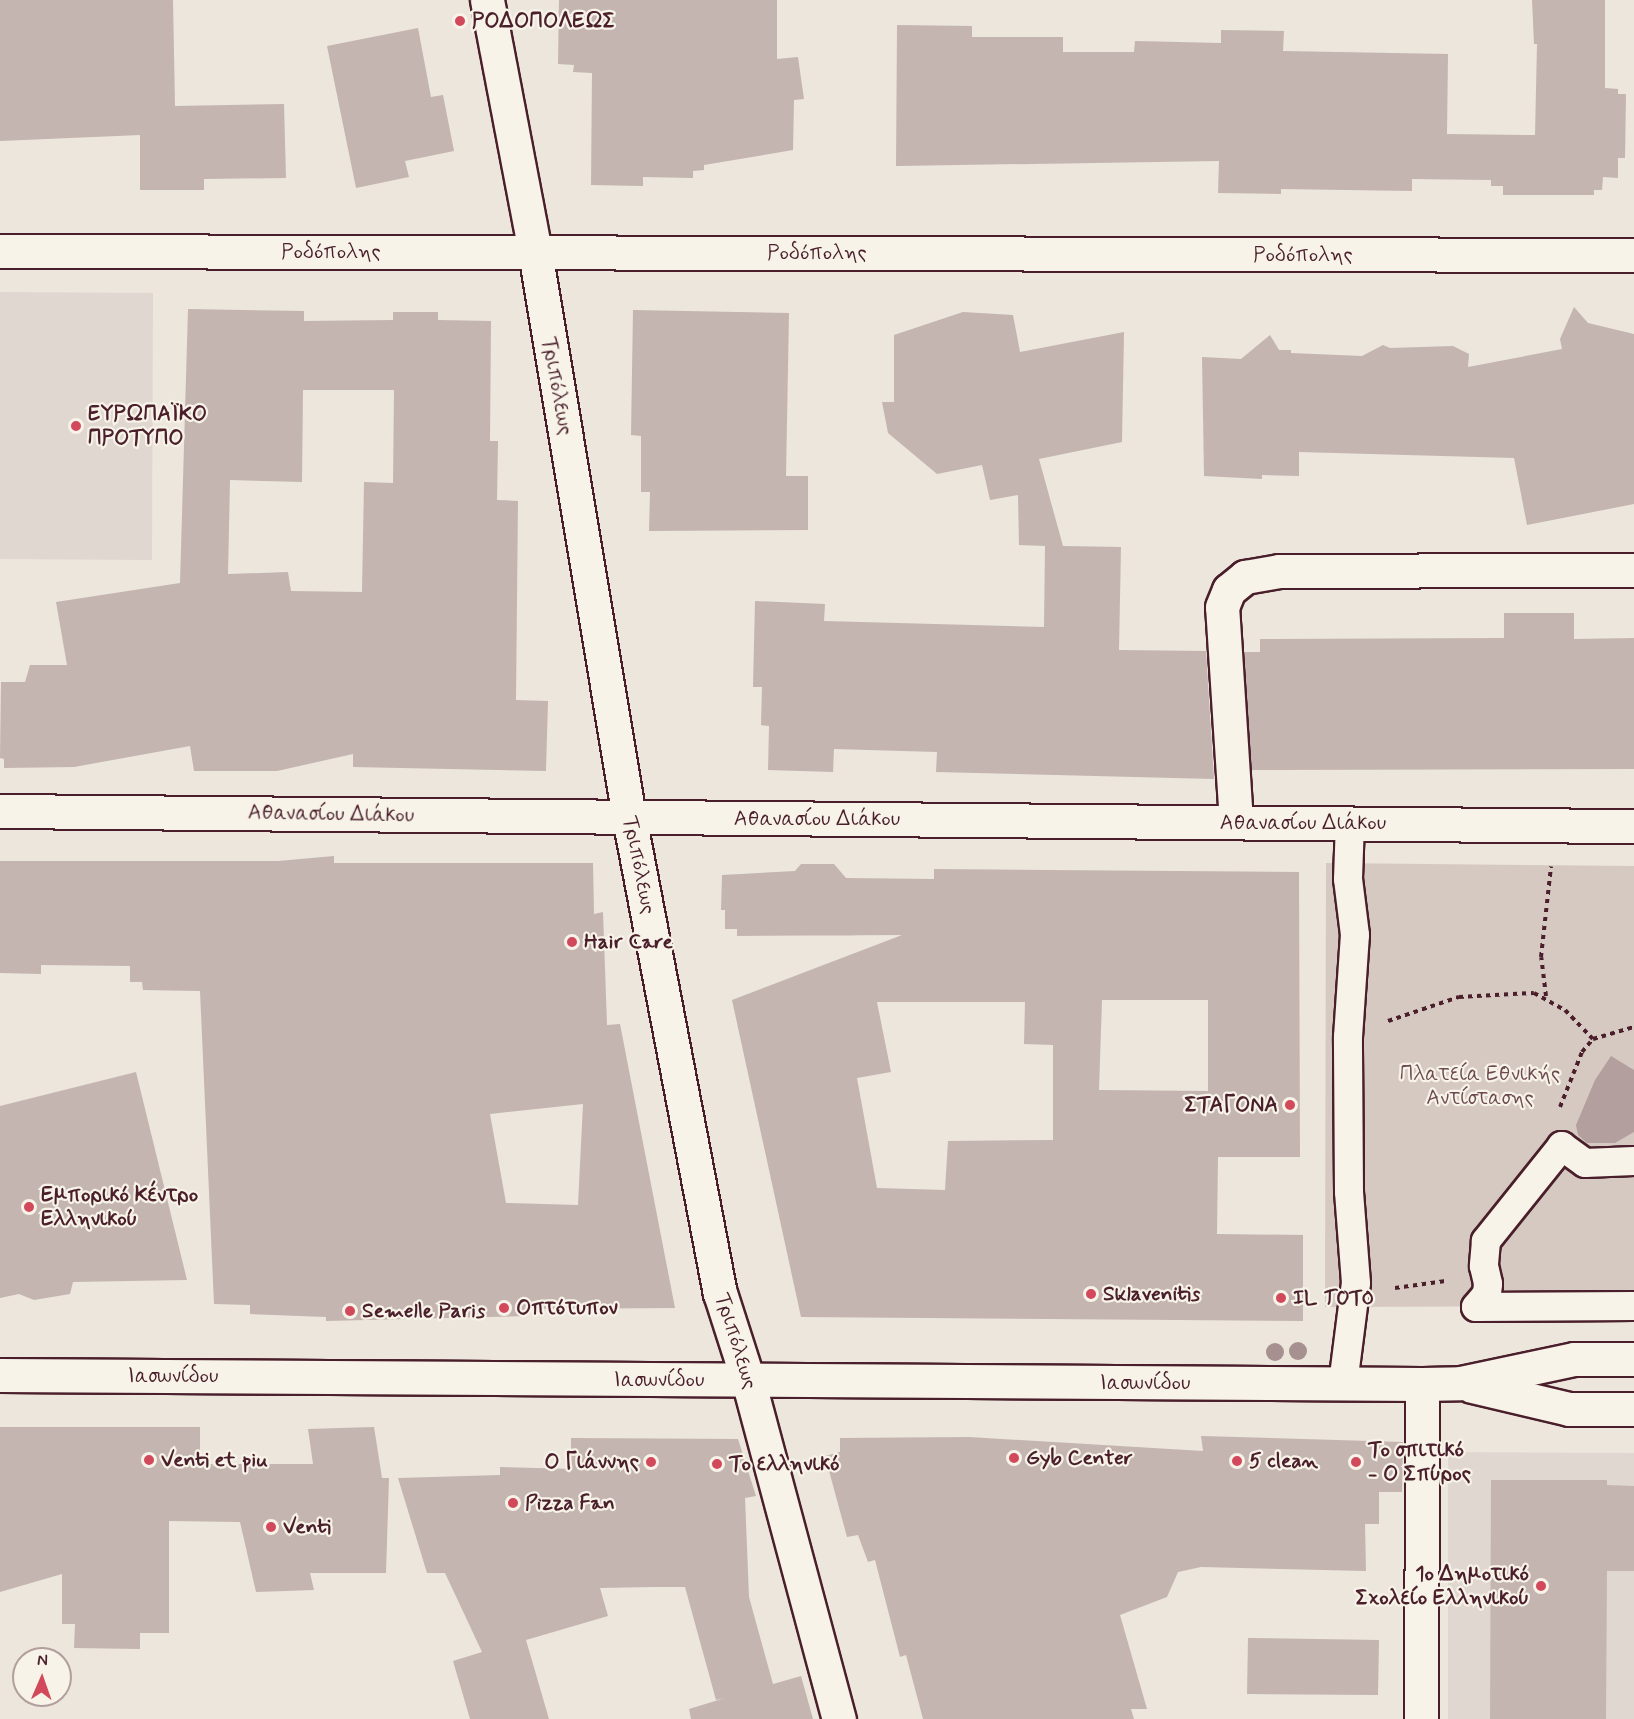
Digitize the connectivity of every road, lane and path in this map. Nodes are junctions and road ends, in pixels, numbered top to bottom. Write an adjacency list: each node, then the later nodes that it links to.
1 (487, 0): 3 (street, Τριπόλεως)
2 (0, 251): 3 (street, Ροδόπολης)
3 (535, 252): 4 (street, Ροδόπολης); 7 (street, Τριπόλεως)
4 (1634, 255)
5 (1634, 570): 8 (street)
6 (0, 811): 7 (street, Αθανασίου Διάκου)
7 (629, 817): 8 (street, Αθανασίου Διάκου); 23 (street, Τριπόλεως)
8 (1236, 822): 9 (street, Αθανασίου Διάκου)
9 (1350, 823): 10 (street, Αθανασίου Διάκου); 14 (street)
10 (1558, 825): 11 (street, Αθανασίου Διάκου); 12 (path)
11 (1634, 826)
12 (1546, 997): 14 (path); 15 (path)
13 (1634, 1027): 15 (path)
14 (1348, 1037): 20 (street)
15 (1593, 1038): 16 (path)
16 (1562, 1146): 17 (street); 18 (street)
17 (1634, 1161)
18 (1484, 1266): 19 (street); 20 (path)
19 (1634, 1306)
20 (1349, 1327): 25 (street)
21 (1634, 1359): 24 (street, Ιασωνίδου)
22 (0, 1375): 23 (street, Ιασωνίδου)
23 (748, 1380): 25 (street, Ιασωνίδου); 28 (street, Τριπόλεως)
24 (1461, 1383): 26 (street, Ιασωνίδου); 27 (street, Ιασωνίδου)
25 (1343, 1384): 26 (street, Ιασωνίδου)
26 (1422, 1384): 29 (street)
27 (1634, 1409)
28 (839, 1719)
29 (1421, 1719)

